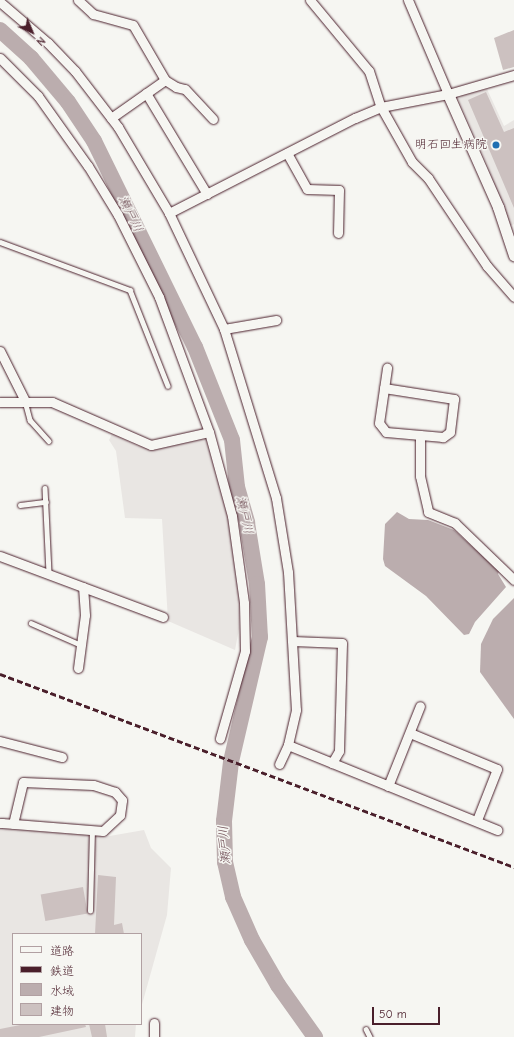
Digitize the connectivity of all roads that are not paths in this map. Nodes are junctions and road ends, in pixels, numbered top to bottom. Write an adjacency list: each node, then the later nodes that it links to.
1 (78, 0): 7 (street)
2 (310, 0): 10 (street)
3 (408, 0): 9 (street)
4 (0, 2): 11 (street)
5 (0, 58): 28 (street)
6 (514, 75): 9 (street)
7 (165, 80): 8 (street); 12 (street)
8 (146, 93): 11 (street); 14 (street)
9 (448, 94): 10 (street); 18 (street)
10 (381, 107): 13 (street); 19 (street)
11 (111, 118): 15 (street)
12 (213, 119)
13 (287, 152): 14 (street); 16 (street)
14 (207, 194): 15 (street)
15 (169, 213): 21 (street)
16 (338, 234)
17 (0, 242): 24 (lane)
18 (514, 255)
19 (514, 297)
20 (276, 320): 21 (street)
21 (224, 329): 40 (street)
22 (1, 356): 26 (street)
23 (387, 368): 25 (street)
24 (168, 386)
25 (384, 388): 29 (street); 29 (street)
26 (25, 401): 27 (street); 28 (street); 30 (lane)
27 (0, 402)
28 (209, 432): 45 (street)
29 (420, 435): 36 (street)
30 (49, 440)
31 (45, 488): 32 (lane)
32 (46, 502): 33 (lane); 35 (lane)
33 (20, 505)
34 (0, 556): 35 (street)
35 (49, 574): 37 (street)
36 (514, 580)
37 (83, 587): 38 (street); 41 (street)
38 (163, 617)
39 (31, 623): 41 (lane)
40 (293, 641): 47 (street); 50 (street)
41 (81, 645): 42 (street)
42 (78, 668)
43 (420, 706): 44 (street)
44 (410, 733): 51 (street); 52 (street)
45 (220, 738)
46 (0, 741): 48 (street)
47 (288, 745): 49 (street); 50 (street)
48 (62, 757)
49 (279, 764)
50 (332, 764): 51 (street)
51 (388, 786): 52 (street)
52 (477, 820): 56 (street)
53 (0, 823): 54 (street)
54 (13, 824): 55 (street); 55 (street)
55 (92, 830): 57 (lane)
56 (497, 830)
57 (90, 911)
58 (154, 1023): 60 (street)
59 (366, 1029): 61 (lane)
60 (154, 1037)
61 (370, 1037)

